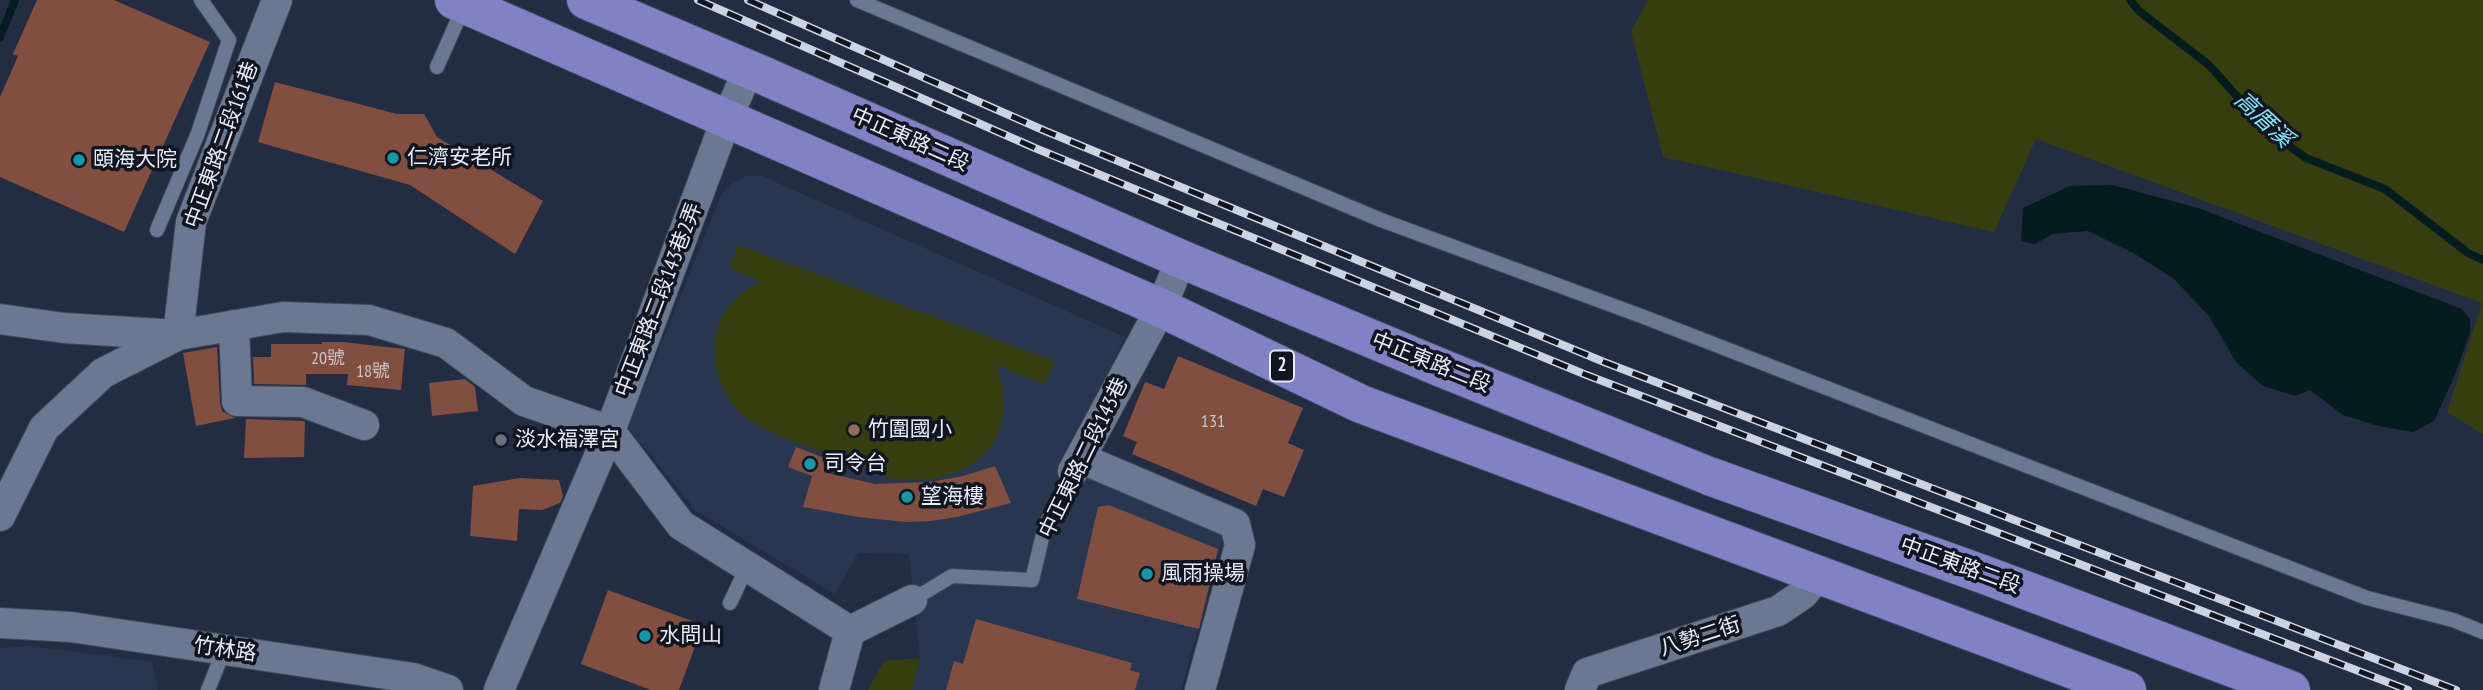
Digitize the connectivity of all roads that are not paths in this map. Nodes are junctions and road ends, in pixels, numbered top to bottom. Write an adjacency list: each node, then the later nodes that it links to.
1 (201, 0): 9 (lane)
2 (277, 0): 9 (street, 中正東路二段161巷)
3 (586, 0): 7 (main road, 中正東路二段)
4 (857, 0): 28 (lane)
5 (459, 2): 6 (lane); 8 (main road, 2)
6 (437, 67)
7 (749, 69): 8 (street, 中正東路二段143巷2弄); 11 (main road, 中正東路二段)
8 (726, 120): 12 (main road, 2); 19 (street, 中正東路二段143巷2弄)
9 (210, 137): 10 (lane); 16 (street, 中正東路二段161巷)
10 (157, 230)
11 (1181, 259): 12 (street, 中正東路二段143巷); 37 (main road, 中正東路二段)
12 (1161, 308): 20 (street, 中正東路二段143巷); 23 (main road, 2)
13 (0, 319): 15 (street)
14 (234, 326): 16 (street); 18 (street); 19 (street)
15 (64, 328): 16 (street); 17 (street)
16 (178, 335): 21 (street)
17 (0, 340)
18 (364, 425)
19 (610, 431): 22 (street); 32 (street, 中正東路二段143巷2弄)
20 (1076, 464): 24 (lane, 中正東路二段143巷); 34 (street)
21 (0, 516)
22 (747, 566): 25 (lane); 27 (street)
23 (1819, 575): 35 (street, 八勢二街); 36 (main road, 2)
24 (912, 600): 27 (street, 中正東路二段143巷)
25 (730, 603)
26 (0, 623): 29 (street, 竹林路)
27 (850, 631): 33 (street)
28 (2483, 632)
29 (224, 650): 30 (lane); 31 (street, 竹林路)
30 (208, 690)
31 (448, 690)
32 (499, 690)
33 (834, 690)
34 (1200, 690)
35 (1580, 690)
36 (2127, 690)
37 (2291, 690)

